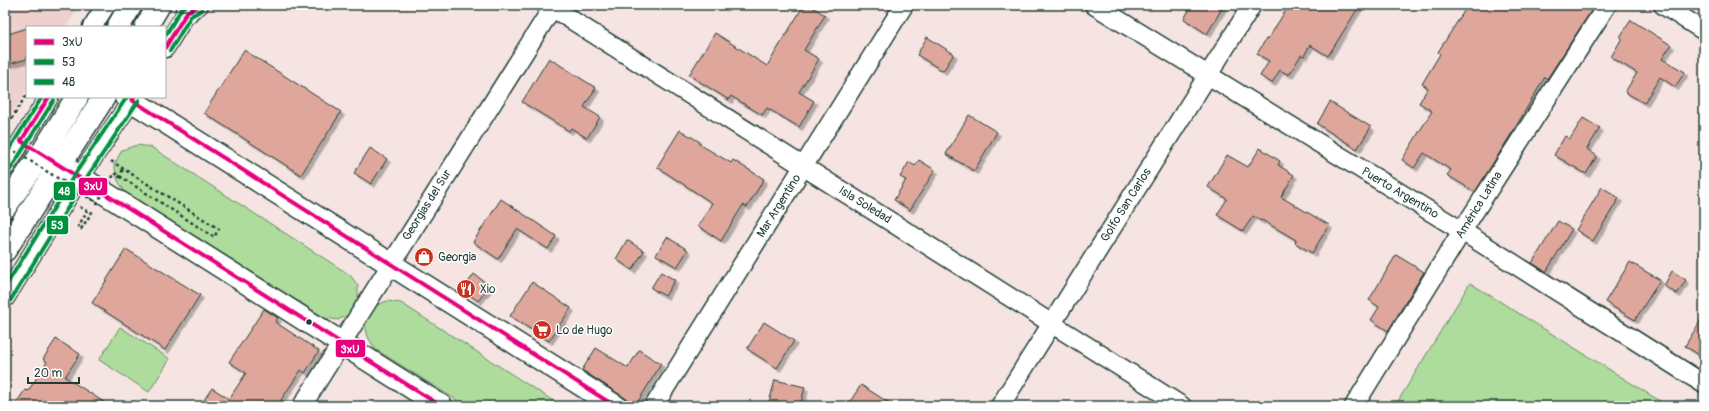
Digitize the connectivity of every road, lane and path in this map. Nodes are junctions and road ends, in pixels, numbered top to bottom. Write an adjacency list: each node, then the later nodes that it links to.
1 (106, 5): 11 (street)
2 (131, 5): 12 (main road)
3 (159, 5): 13 (main road)
4 (904, 5): 26 (street, Mar Argentino)
5 (1094, 5): 16 (street, Puerto Argentino)
6 (1252, 5): 16 (street, Golfo San Carlos)
7 (1606, 5): 33 (street, América Latina)
8 (1663, 5): 14 (street)
9 (551, 6): 26 (street, Isla Soledad); 35 (street, Georgias del Sur)
10 (192, 7): 15 (street)
11 (93, 26)
12 (119, 26)
13 (147, 26)
14 (1704, 31)
15 (166, 46)
16 (1208, 76): 33 (street, Puerto Argentino); 37 (street, Golfo San Carlos)
17 (26, 96): 22 (path)
18 (48, 98): 23 (street)
19 (76, 98): 24 (main road)
20 (103, 98): 25 (main road)
21 (131, 98): 29 (street); 35 (main road)
22 (5, 129)
23 (13, 143): 24 (street); 27 (street); 30 (path, bridge)
24 (42, 153): 25 (main road); 31 (main road)
25 (60, 165): 29 (main road); 34 (main road)
26 (803, 166): 37 (street, Isla Soledad); 43 (street, Mar Argentino)
27 (5, 167)
28 (124, 169): 30 (path, bridge)
29 (80, 177): 36 (street); 38 (main road)
30 (97, 203): 32 (path)
31 (5, 207)
32 (87, 211)
33 (1462, 231): 39 (street, Puerto Argentino); 46 (street, América Latina)
34 (5, 250)
35 (391, 264): 38 (street, Georgias del Sur); 42 (main road)
36 (5, 298)
37 (1051, 323): 44 (street, Golfo San Carlos); 45 (street, Isla Soledad)
38 (341, 343): 40 (street, Georgias del Sur); 41 (main road)
39 (1704, 384)
40 (302, 406)
41 (441, 406)
42 (615, 406)
43 (654, 406)
44 (1000, 406)
45 (1182, 406)
46 (1354, 406)

